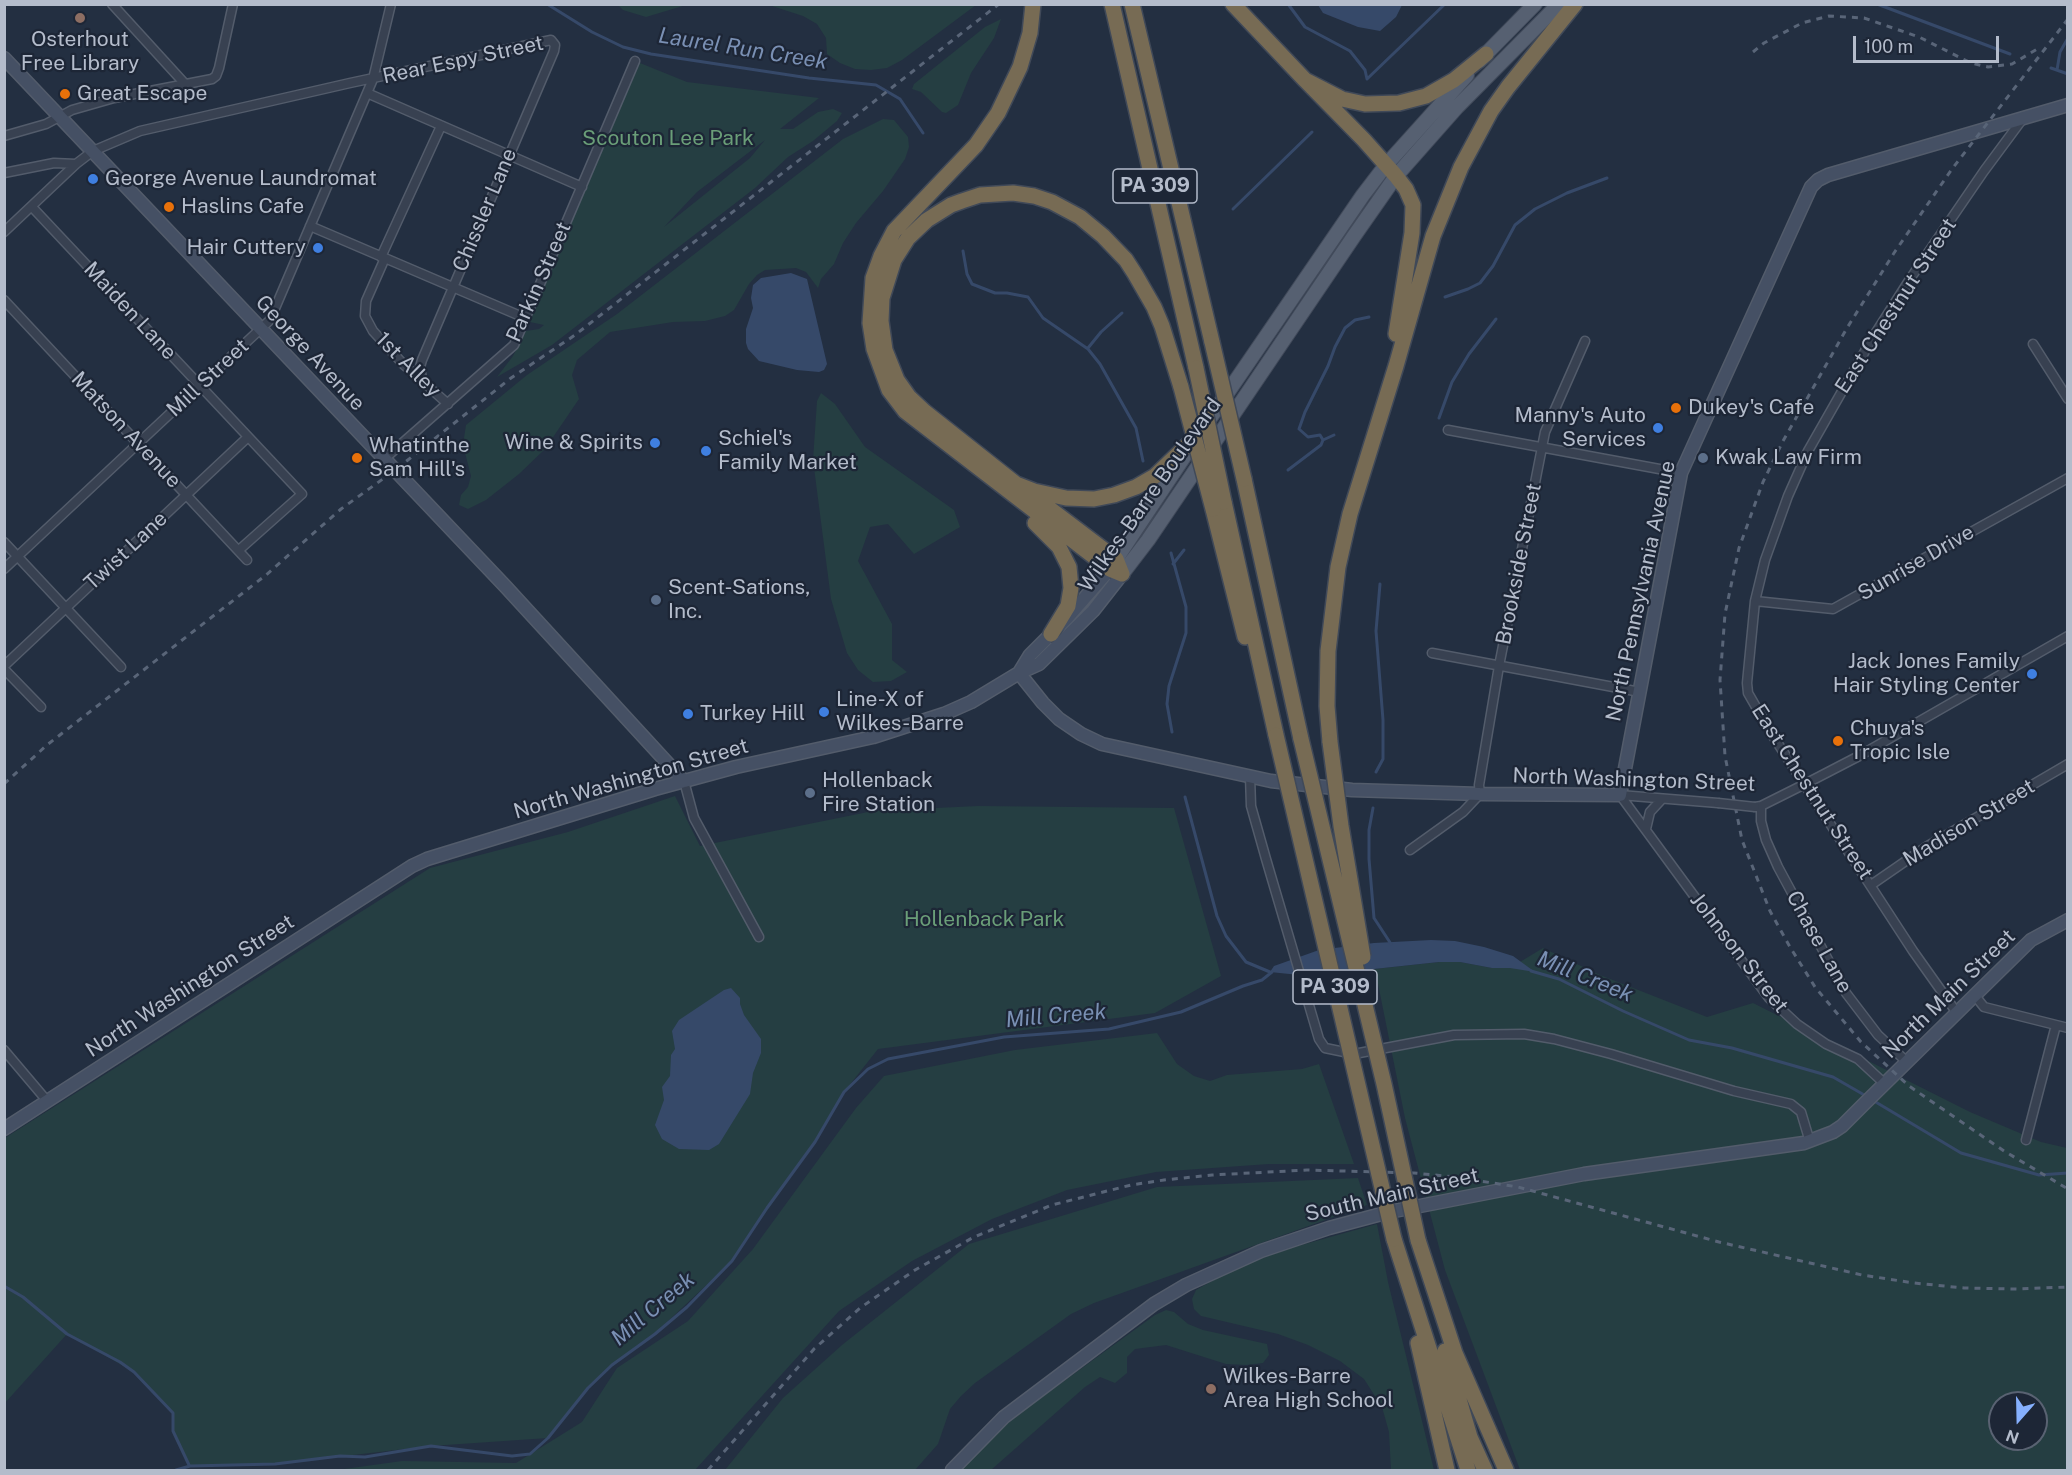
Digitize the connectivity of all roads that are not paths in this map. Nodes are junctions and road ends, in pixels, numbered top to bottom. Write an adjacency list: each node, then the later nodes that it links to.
1 (112, 4): 17 (street)
2 (233, 4): 17 (street)
3 (391, 4): 15 (street, Mill Street)
4 (1112, 4): 56 (highway, PA 309, bridge)
5 (1131, 4): 93 (highway, PA 309, bridge)
6 (1233, 4): 16 (highway)
7 (1535, 4): 12 (main road, Wilkes-Barre Boulevard)
8 (1559, 4): 27 (main road, Wilkes-Barre Boulevard)
9 (1575, 4): 50 (highway)
10 (1032, 12): 49 (highway)
11 (554, 42): 15 (street, Rear Espy Street); 25 (street, Chissler Lane)
12 (1486, 54): 16 (highway); 27 (main road, Wilkes-Barre Boulevard)
13 (4, 58): 20 (street, George Avenue)
14 (635, 62): 29 (street, Parkin Street)
15 (373, 79): 18 (street, Mill Street); 24 (street, Rear Espy Street)
16 (1305, 80): 27 (highway)
17 (186, 85): 20 (street)
18 (367, 93): 22 (street); 31 (street, Mill Street)
19 (2067, 105): 21 (street, North Pennsylvania Avenue)
20 (61, 116): 23 (street); 24 (street, George Avenue)
21 (2024, 117): 52 (street, North Pennsylvania Avenue); 63 (street, East Chestnut Street)
22 (441, 126): 25 (street); 33 (street, 1st Alley)
23 (4, 136)
24 (93, 151): 26 (street, Rear Espy Street); 37 (street, George Avenue)
25 (509, 155): 29 (street); 34 (street, Chissler Lane)
26 (76, 164): 28 (street); 30 (street, Rear Espy Street)
27 (1391, 171): 45 (main road, Wilkes-Barre Boulevard); 50 (highway); 61 (main road, Wilkes-Barre Boulevard)
28 (4, 172)
29 (582, 187): 36 (street, Parkin Street)
30 (32, 207): 32 (street, Rear Espy Street); 41 (street, Maiden Lane)
31 (310, 226): 33 (street); 37 (street, Mill Street)
32 (4, 232)
33 (383, 257): 34 (street); 40 (street, 1st Alley)
34 (452, 287): 36 (street); 40 (street, Chissler Lane)
35 (4, 300): 47 (street, Matson Avenue)
36 (525, 318): 43 (street, Parkin Street)
37 (260, 329): 41 (street, Mill Street); 51 (street, George Avenue)
38 (1585, 341): 48 (street, Brookside Street)
39 (2033, 344): 42 (street)
40 (422, 379): 43 (street, 1st Alley)
41 (201, 385): 46 (street, Maiden Lane); 47 (street, Mill Street)
42 (2067, 399)
43 (447, 404): 51 (street, Parkin Street)
44 (1448, 430): 48 (street)
45 (1200, 433): 54 (highway); 61 (main road, Wilkes-Barre Boulevard)
46 (248, 437): 55 (street, Twist Lane); 58 (street, Maiden Lane)
47 (139, 443): 55 (street, Matson Avenue); 59 (street, Mill Street)
48 (1542, 448): 52 (street); 68 (street, Brookside Street)
49 (953, 450): 61 (highway); 65 (highway)
50 (1369, 454): 93 (highway, bridge)
51 (384, 460): 76 (street, George Avenue)
52 (1681, 473): 72 (street, North Pennsylvania Avenue)
53 (2067, 478): 63 (street, Sunrise Drive)
54 (1016, 484): 56 (highway, bridge); 61 (highway)
55 (187, 495): 58 (street, Matson Avenue); 64 (street, Twist Lane)
56 (1218, 505): 101 (highway, PA 309, bridge)
57 (4, 542): 59 (street)
58 (239, 550): 60 (street, Matson Avenue)
59 (18, 556): 62 (street, Mill Street); 64 (street)
60 (247, 560)
61 (1116, 567): 65 (street, Wilkes-Barre Boulevard); 71 (street, Wilkes-Barre Boulevard)
62 (4, 569)
63 (1755, 601): 77 (street, East Chestnut Street)
64 (66, 607): 69 (street); 70 (street, Twist Lane)
65 (1051, 634): 71 (street, Wilkes-Barre Boulevard)
66 (2067, 636): 77 (street, North Washington Street)
67 (1432, 653): 68 (street)
68 (1499, 666): 72 (street); 78 (street, Brookside Street)
69 (121, 667)
70 (4, 668): 73 (street)
71 (1019, 673): 75 (street, North Washington Street); 76 (street, North Washington Street)
72 (1640, 692): 79 (street, North Pennsylvania Avenue)
73 (41, 707)
74 (2067, 765): 84 (street, Madison Street)
75 (1250, 776): 78 (street, North Washington Street); 99 (street)
76 (684, 781): 86 (street); 95 (street, North Washington Street)
77 (1805, 784): 81 (street, North Washington Street); 84 (street, East Chestnut Street)
78 (1480, 794): 79 (street, North Washington Street); 83 (street)
79 (1620, 795): 80 (street, North Washington Street); 82 (street, Johnson Street)
80 (1662, 799): 81 (street, North Washington Street, bridge); 82 (street)
81 (1758, 806): 92 (street, Chase Lane)
82 (1646, 830): 94 (street, Johnson Street)
83 (1410, 850)
84 (1871, 885): 88 (street, East Chestnut Street)
85 (2067, 920): 87 (street, North Main Street)
86 (759, 937)
87 (1976, 997): 88 (street, North Main Street); 89 (street)
88 (1958, 1013): 92 (street, North Main Street)
89 (2056, 1025): 90 (street); 98 (street)
90 (2067, 1028)
91 (4, 1050): 95 (street)
92 (1907, 1062): 94 (street, North Main Street)
93 (1384, 1084): 100 (highway, PA 309, bridge)
94 (1881, 1087): 96 (street, North Main Street)
95 (48, 1102): 97 (street, North Washington Street)
96 (1862, 1106): 99 (street, South Main Street)
97 (4, 1129)
98 (2026, 1140)
99 (1810, 1142): 102 (street, South Main Street)
100 (1418, 1240): 105 (highway, PA 309); 106 (highway)
101 (1395, 1242): 103 (highway); 104 (highway, PA 309)
102 (952, 1470)
103 (1447, 1470)
104 (1468, 1470)
105 (1485, 1470)
106 (1506, 1470)

